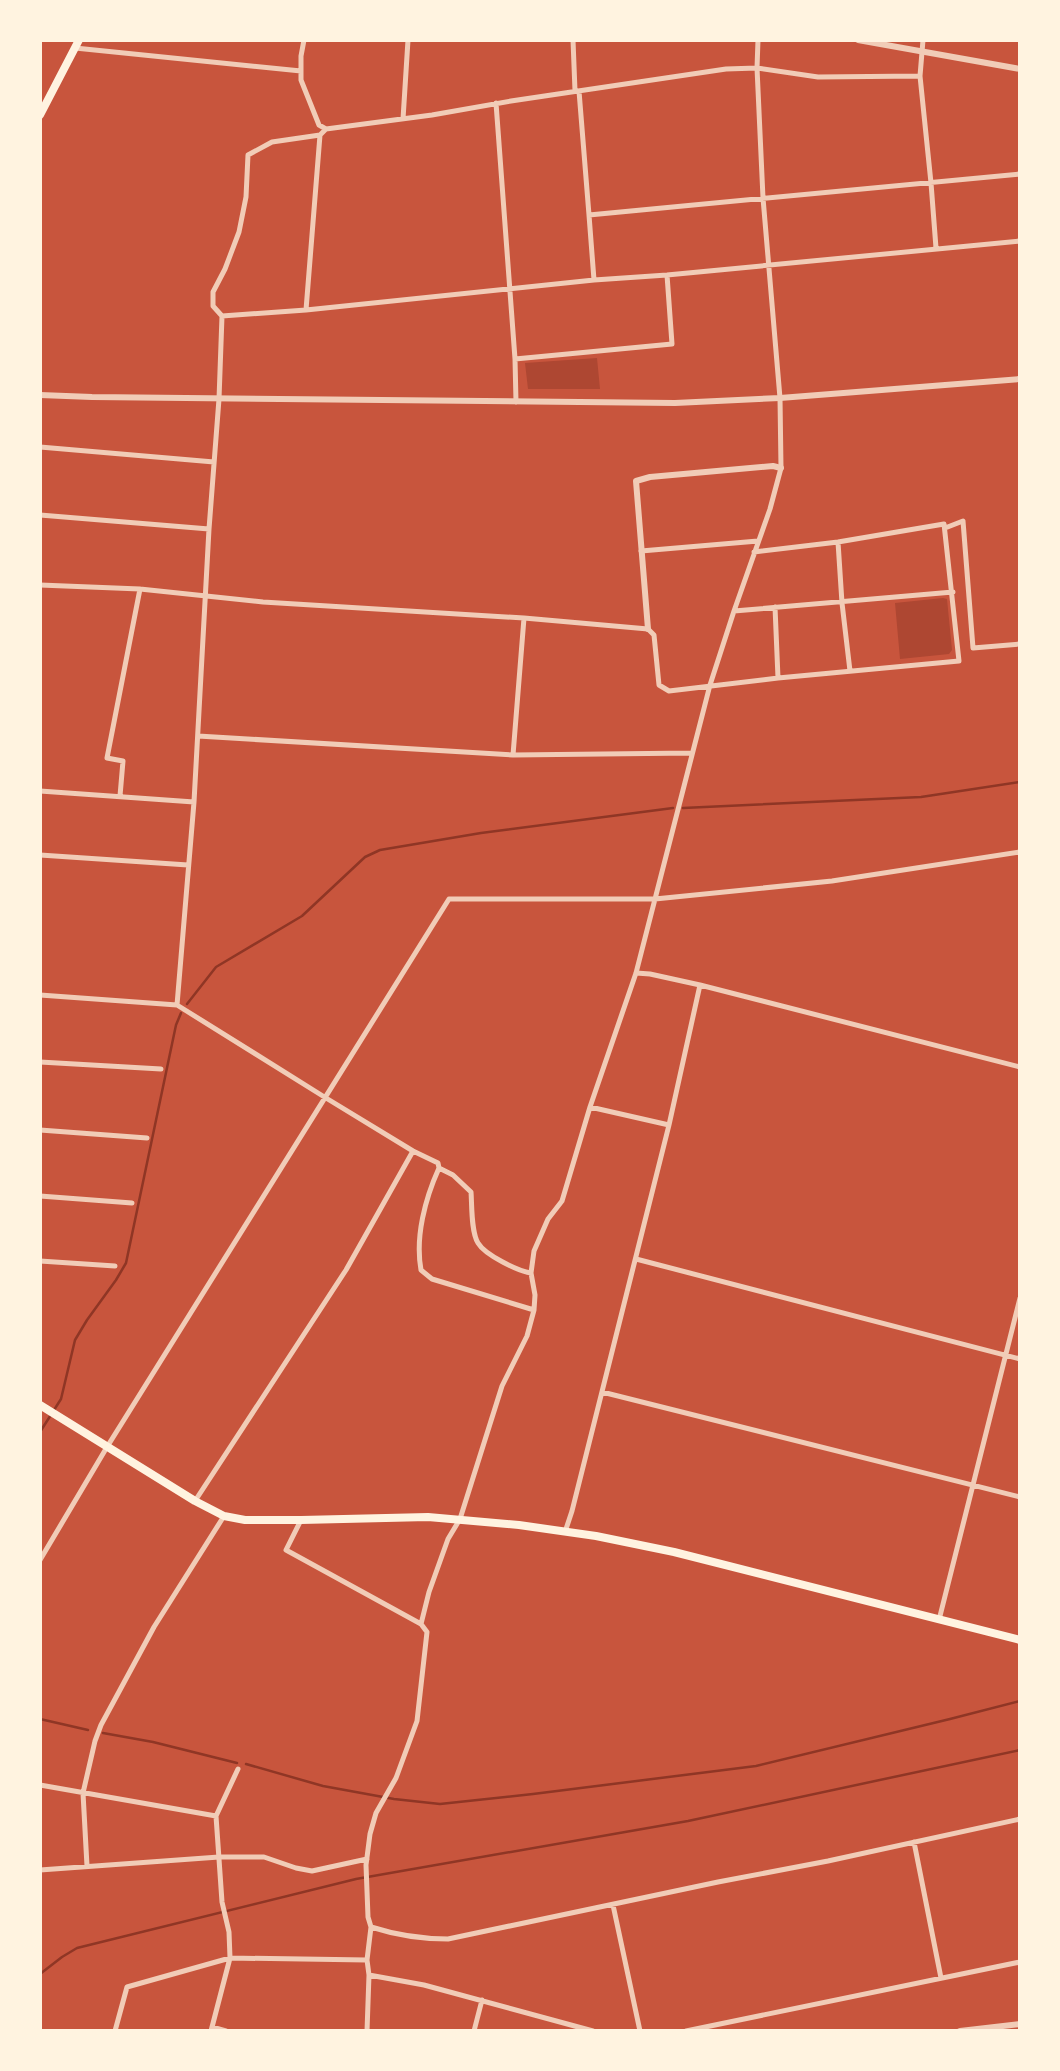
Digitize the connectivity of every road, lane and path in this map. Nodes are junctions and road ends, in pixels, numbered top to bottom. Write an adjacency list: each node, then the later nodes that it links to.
1 (304, 40): 11 (street)
2 (408, 40): 16 (street)
3 (573, 40): 13 (street)
4 (758, 40): 9 (street)
5 (858, 40): 8 (street)
6 (923, 40): 8 (street)
7 (77, 44): 11 (street); 15 (main road)
8 (922, 53): 10 (street); 12 (street)
9 (757, 68): 12 (street); 13 (street); 21 (street)
10 (1020, 69)
11 (301, 71): 17 (street)
12 (920, 76): 20 (street)
13 (577, 91): 14 (street); 22 (street)
14 (496, 103): 16 (street); 28 (street)
15 (40, 115)
16 (403, 119): 17 (street)
17 (326, 129): 18 (street)
18 (320, 135): 29 (street); 30 (street)
19 (1020, 174): 20 (street)
20 (931, 183): 21 (street); 24 (street)
21 (763, 198): 22 (street); 25 (street)
22 (589, 215): 27 (street)
23 (1020, 241): 24 (street)
24 (936, 248): 25 (street)
25 (767, 264): 26 (street); 34 (street)
26 (667, 275): 27 (street); 31 (street)
27 (594, 280): 28 (street)
28 (509, 289): 29 (street); 31 (street)
29 (306, 310): 30 (street)
30 (222, 316): 35 (street)
31 (515, 359): 36 (street)
32 (1020, 379): 34 (street)
33 (40, 394): 35 (street)
34 (780, 398): 36 (street); 39 (street)
35 (219, 399): 36 (street); 38 (street)
36 (516, 402)
37 (40, 447): 38 (street)
38 (214, 462): 42 (street)
39 (781, 468): 43 (street); 45 (street)
40 (40, 515): 42 (street)
41 (945, 528): 44 (street); 49 (street); 56 (street)
42 (209, 529): 50 (street)
43 (758, 541): 45 (street); 46 (street)
44 (838, 542): 46 (street); 51 (street)
45 (641, 551): 55 (street)
46 (754, 552): 53 (street)
47 (40, 585): 48 (street)
48 (140, 589): 50 (street); 64 (street)
49 (953, 592): 51 (street); 57 (street)
50 (206, 596): 54 (street); 60 (street)
51 (842, 603): 52 (street); 57 (street)
52 (775, 607): 53 (street); 58 (street)
53 (734, 611): 59 (street)
54 (524, 618): 55 (street); 62 (street)
55 (648, 629): 59 (street)
56 (1020, 644)
57 (849, 671): 58 (street)
58 (778, 678): 59 (street)
59 (710, 685): 61 (street)
60 (198, 736): 62 (street); 65 (street)
61 (692, 753): 62 (street); 69 (street)
62 (513, 755)
63 (40, 791): 64 (street)
64 (120, 796): 65 (street)
65 (194, 802): 68 (street)
66 (1020, 852): 69 (street)
67 (40, 855): 68 (street)
68 (188, 865): 73 (street)
69 (655, 899): 70 (street); 77 (street)
70 (636, 973): 71 (street); 78 (street)
71 (700, 985): 75 (street); 79 (street)
72 (40, 996): 73 (street)
73 (177, 1005): 77 (street)
74 (40, 1062): 76 (street)
75 (1020, 1067)
76 (162, 1069)
77 (326, 1098): 82 (street); 96 (street)
78 (590, 1107): 79 (street); 89 (street)
79 (668, 1125): 86 (street)
80 (40, 1130): 81 (street)
81 (147, 1138)
82 (413, 1151): 83 (street); 99 (street)
83 (439, 1167): 89 (street); 91 (street)
84 (40, 1196): 85 (street)
85 (132, 1203)
86 (636, 1259): 92 (street); 94 (street)
87 (40, 1261): 88 (street)
88 (115, 1266)
89 (531, 1273): 91 (street)
90 (1020, 1298): 92 (street)
91 (534, 1310): 101 (street)
92 (1006, 1356): 93 (street); 97 (street)
93 (1020, 1359)
94 (602, 1392): 97 (street); 103 (street)
95 (40, 1405): 96 (main road)
96 (107, 1447): 99 (main road); 104 (street)
97 (974, 1486): 98 (street); 105 (street)
98 (1020, 1497)
99 (195, 1501): 100 (main road)
100 (224, 1517): 102 (main road); 110 (street)
101 (460, 1519): 102 (main road); 103 (main road); 106 (street)
102 (301, 1520): 106 (street)
103 (565, 1532): 105 (main road)
104 (40, 1560)
105 (939, 1620): 107 (main road)
106 (421, 1624): 115 (street)
107 (1020, 1640)
108 (238, 1769): 111 (street)
109 (40, 1785): 110 (street)
110 (83, 1793): 111 (street); 116 (street)
111 (216, 1816): 114 (street)
112 (1020, 1819): 113 (street)
113 (914, 1842): 118 (street); 124 (street)
114 (219, 1857): 115 (street); 116 (street); 120 (street)
115 (367, 1862): 119 (street)
116 (87, 1866): 117 (street)
117 (40, 1870)
118 (613, 1905): 119 (street); 133 (street)
119 (370, 1927): 121 (street)
120 (230, 1958): 121 (street); 127 (street); 128 (street)
121 (367, 1960): 123 (street)
122 (1020, 1962): 124 (street)
123 (369, 1975): 125 (street); 130 (street)
124 (941, 1978): 134 (street)
125 (482, 2000): 131 (street); 132 (street)
126 (1020, 2024): 135 (street)
127 (212, 2029): 129 (street)
128 (115, 2031)
129 (226, 2031)
130 (367, 2031)
131 (474, 2031)
132 (593, 2031)
133 (640, 2031)
134 (686, 2031)
135 (960, 2031)

